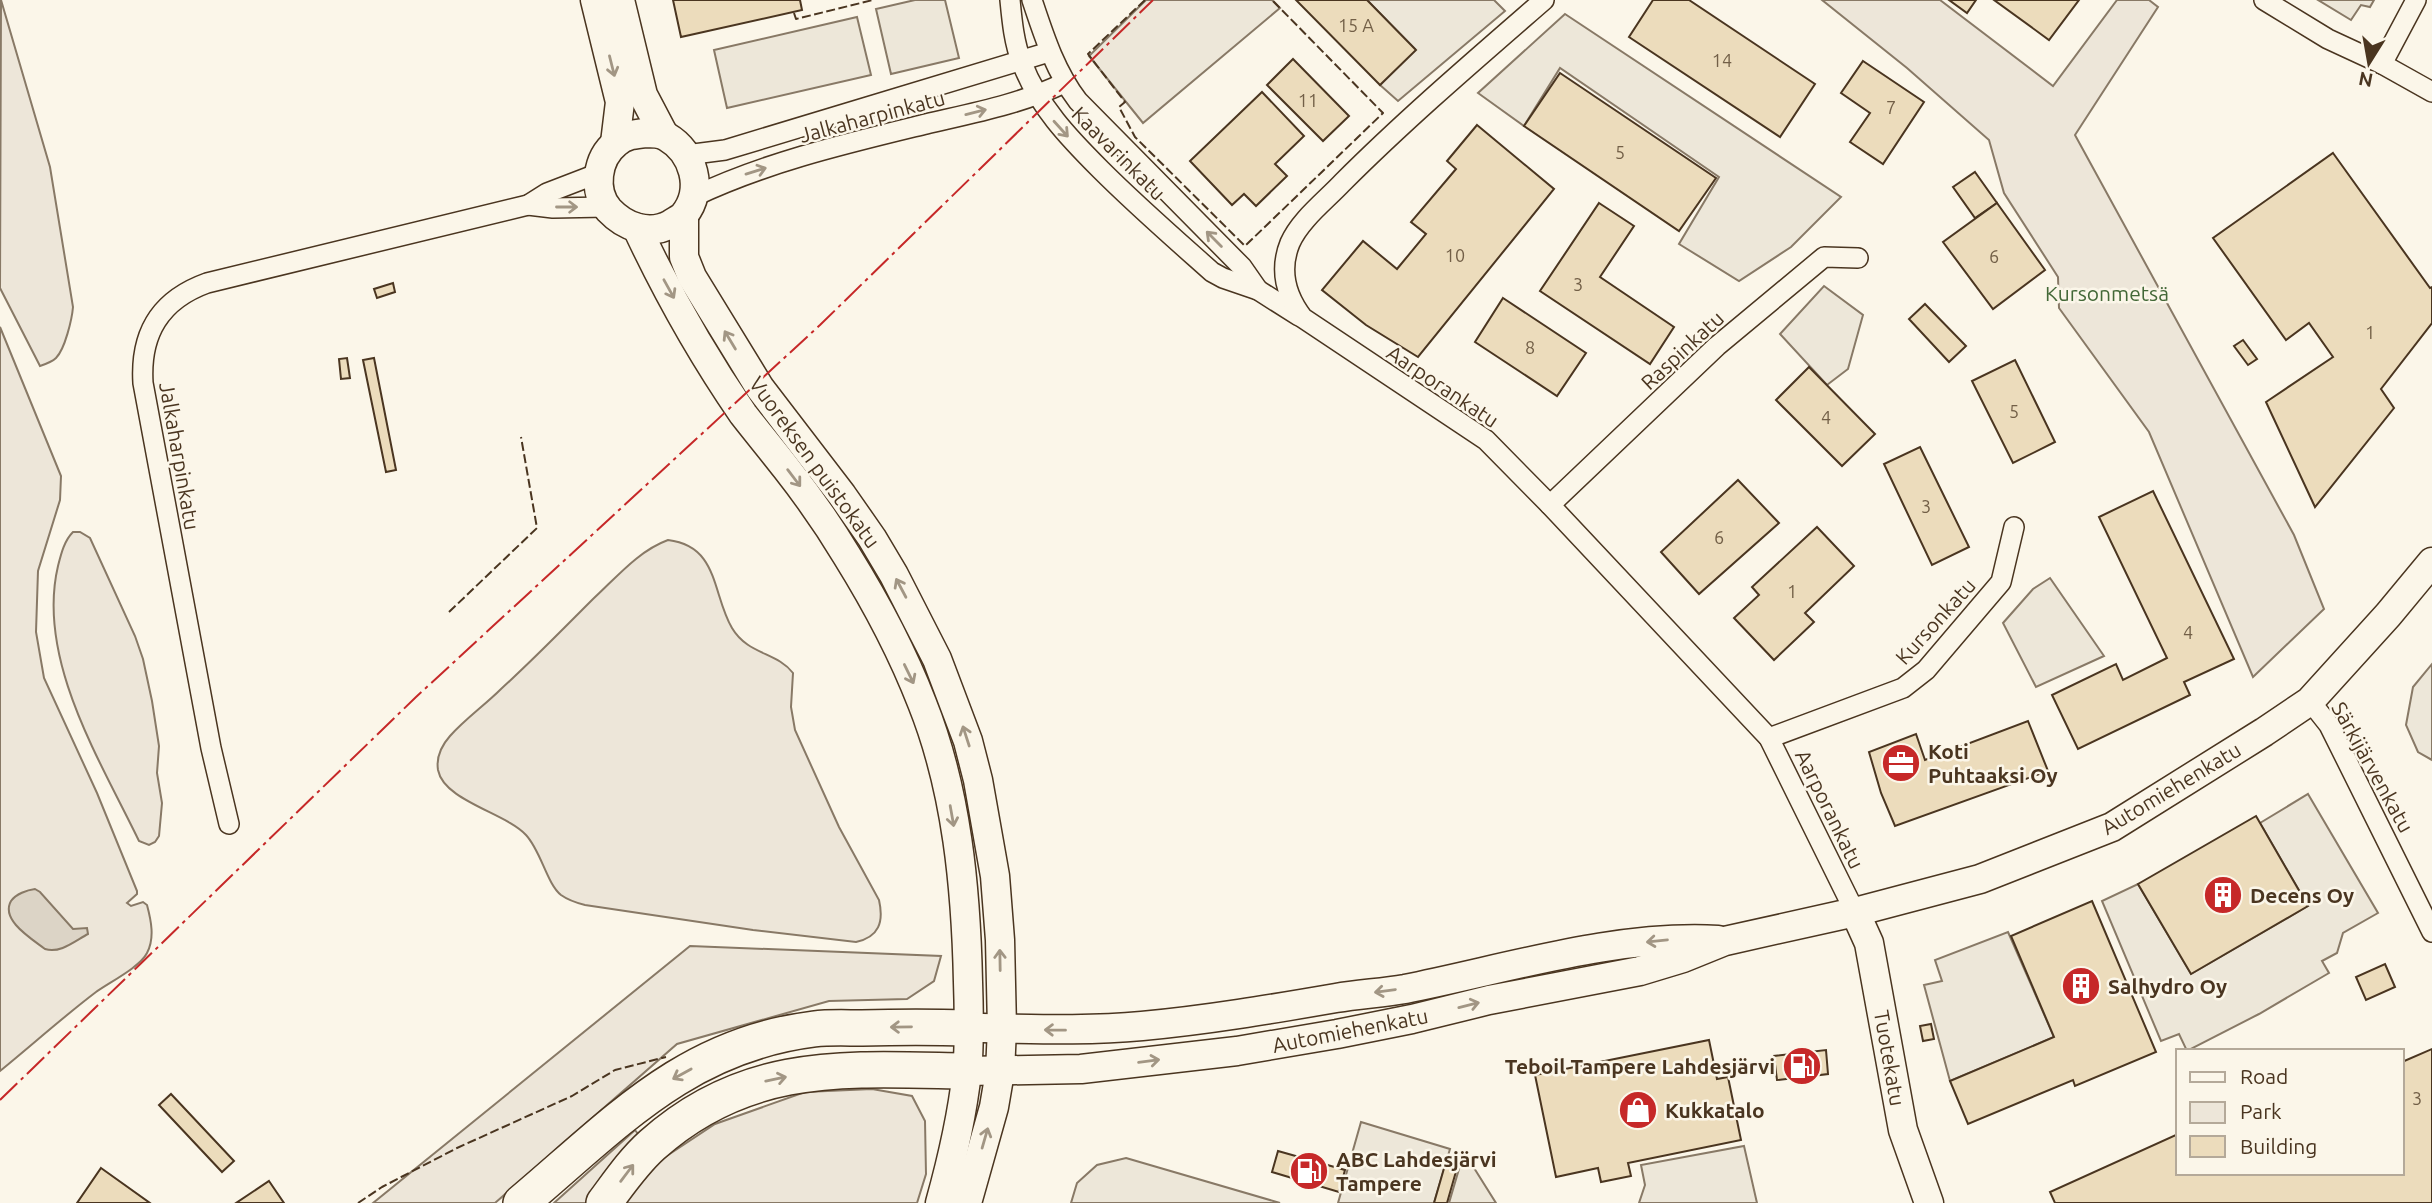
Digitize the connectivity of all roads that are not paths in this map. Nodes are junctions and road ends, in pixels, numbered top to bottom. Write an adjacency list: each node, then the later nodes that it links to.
1 (595, 0): 15 (main road, one-way to 15)
2 (620, 0): 14 (main road)
3 (1010, 0): 9 (street, Kaavarinkatu)
4 (1032, 0): 8 (street, Kaavarinkatu)
5 (1544, 0): 24 (street, Aarporankatu)
6 (2264, 0): 10 (street)
7 (2416, 0): 10 (street)
8 (1049, 52): 9 (street, Jalkaharpinkatu); 11 (street, Kaavarinkatu)
9 (1020, 61): 13 (street, Kaavarinkatu); 16 (street, Jalkaharpinkatu)
10 (2382, 64): 12 (street)
11 (1064, 83): 13 (street, Jalkaharpinkatu); 23 (street, Kaavarinkatu, one-way to 11)
12 (2432, 92)
13 (1036, 95): 20 (street, Jalkaharpinkatu, one-way to 13); 23 (street, Kaavarinkatu, one-way to 23)
14 (664, 135): 15 (main road); 16 (main road)
15 (615, 143): 17 (main road)
16 (686, 155): 20 (main road)
17 (599, 173): 18 (street, Jalkaharpinkatu); 19 (main road)
18 (528, 205): 19 (street, Jalkaharpinkatu, one-way to 19); 30 (street, Jalkaharpinkatu)
19 (606, 207): 21 (main road)
20 (688, 207): 21 (main road); 34 (main road, Vuoreksen puistokatu, one-way to 20)
21 (637, 228): 34 (main road, Vuoreksen puistokatu, one-way to 34)
22 (1858, 258): 25 (street, Raspinkatu)
23 (1258, 290): 24 (street, Kaavarinkatu)
24 (1303, 318): 25 (street, Aarporankatu)
25 (1550, 506): 29 (street, Aarporankatu)
26 (2014, 527): 29 (street, Kursonkatu)
27 (2432, 562): 28 (main road, Automiehenkatu)
28 (2309, 701): 31 (main road, Automiehenkatu); 32 (street, Särkijärvenkatu)
29 (1769, 738): 31 (street, Aarporankatu)
30 (229, 824)
31 (1855, 912): 33 (main road, Automiehenkatu); 40 (main road, Tuotekatu)
32 (2432, 932)
33 (1725, 941): 34 (main road, Automiehenkatu, one-way to 34); 35 (main road, Automiehenkatu, one-way to 33)
34 (986, 1028): 35 (main road, Vuoreksen puistokatu); 36 (highway, one-way to 36)
35 (983, 1072): 37 (highway, one-way to 35); 38 (main road, Vuoreksen puistokatu); 39 (main road, Vuoreksen puistokatu, one-way to 35)
36 (522, 1203)
37 (604, 1203)
38 (940, 1203)
39 (967, 1203)
40 (1929, 1203)

